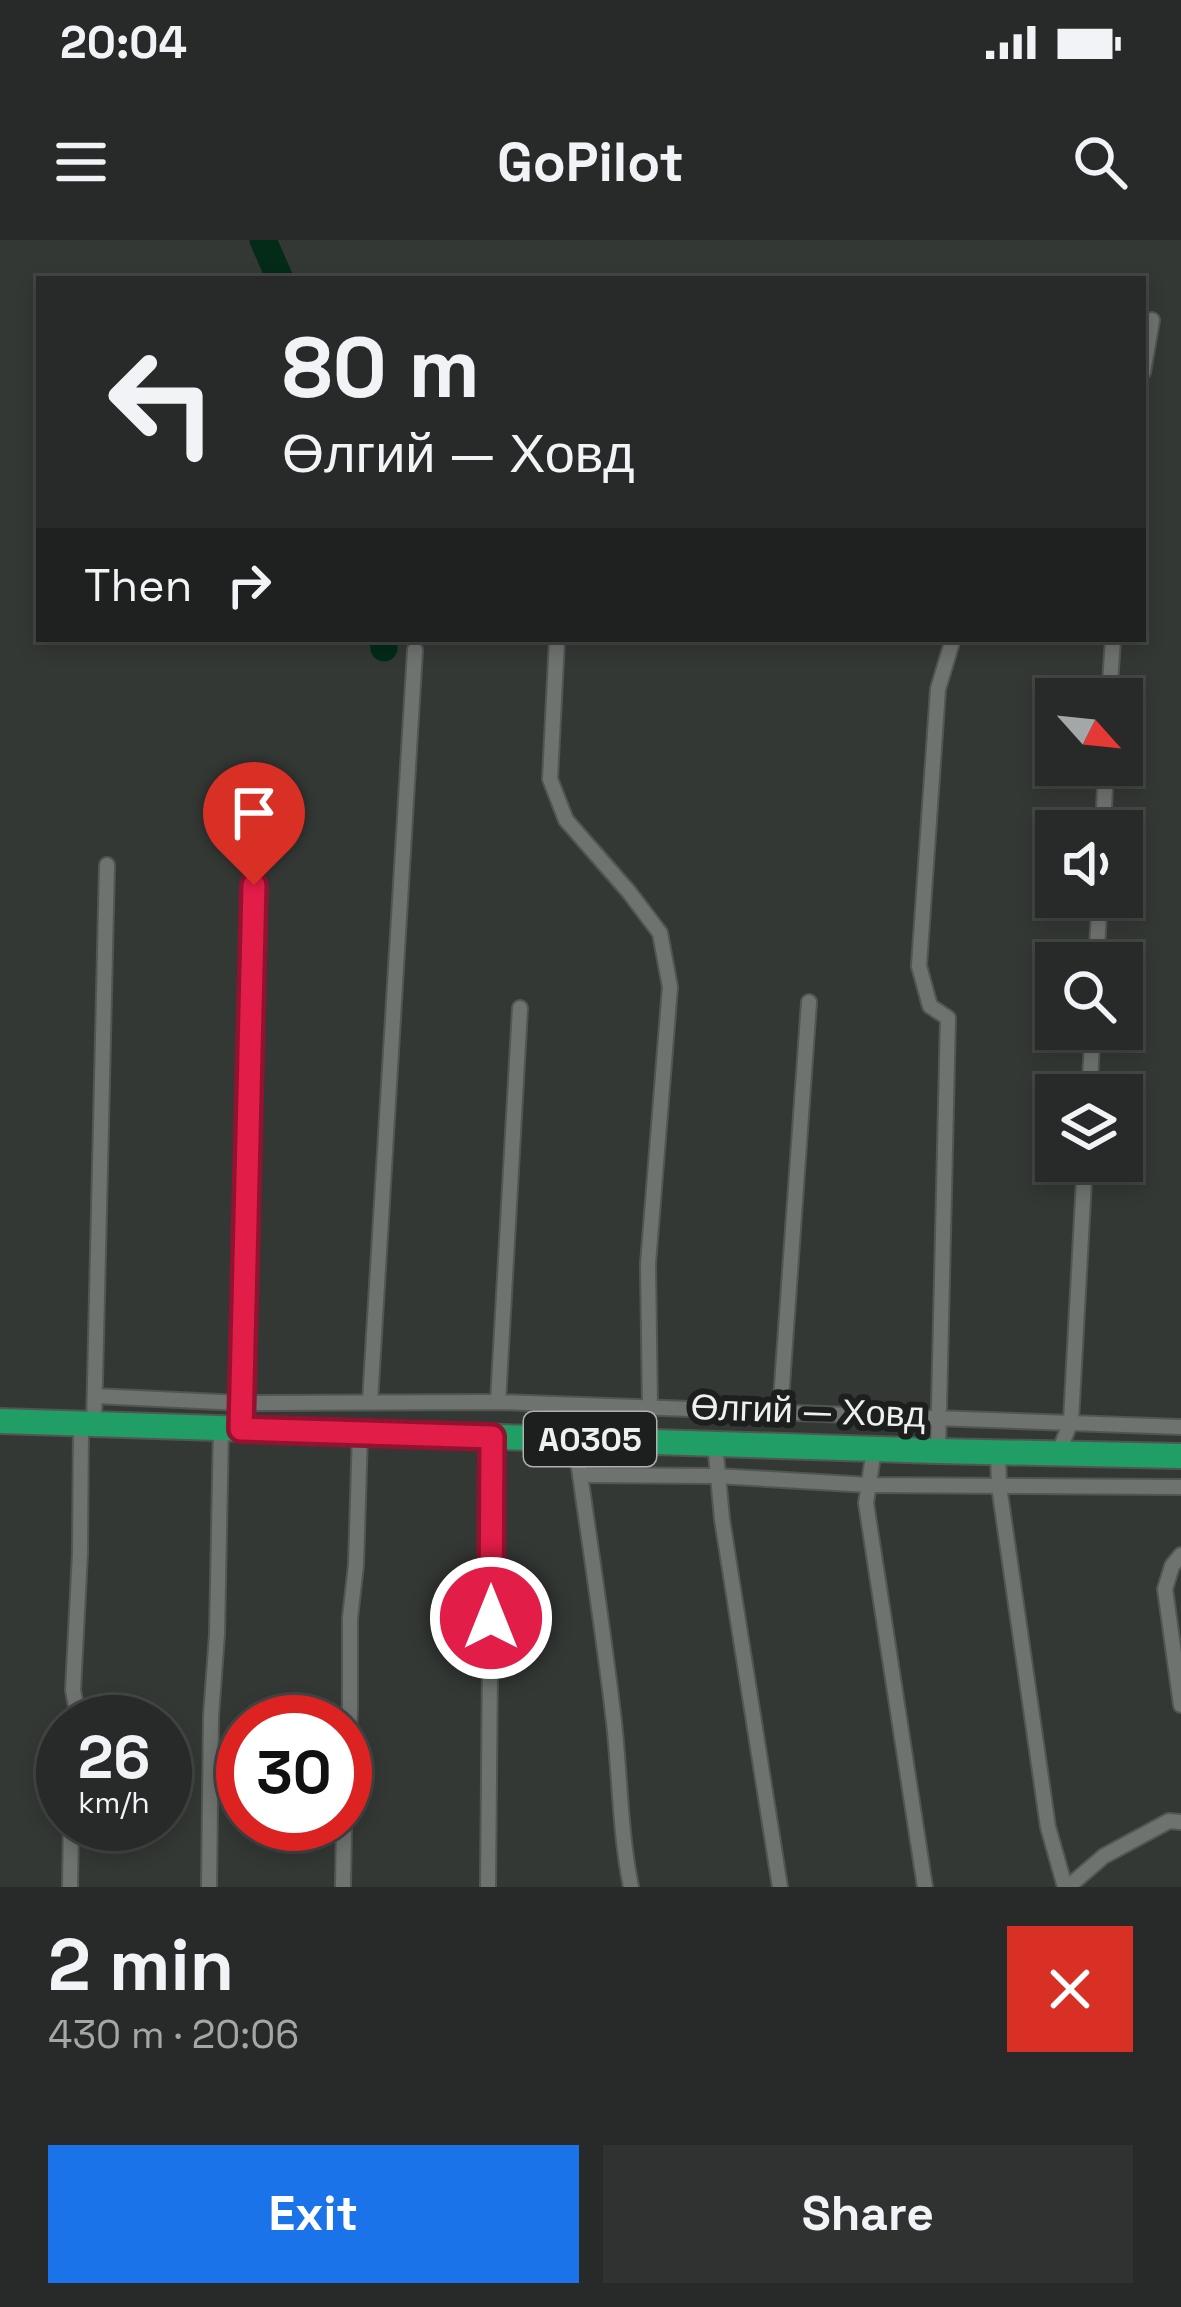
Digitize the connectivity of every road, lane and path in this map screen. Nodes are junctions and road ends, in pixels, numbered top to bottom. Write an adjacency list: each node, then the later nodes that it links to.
1 (1152, 320): 2 (street)
2 (1146, 355)
3 (557, 642): 17 (street)
4 (952, 642): 19 (street)
5 (1113, 642): 7 (street)
6 (415, 650): 14 (street)
7 (1110, 678)
8 (106, 865): 13 (street)
9 (254, 885): 16 (street)
10 (809, 1002): 18 (street)
11 (520, 1008): 15 (street)
12 (1084, 1182): 21 (street)
13 (95, 1396): 16 (street); 22 (street)
14 (370, 1402): 15 (street); 16 (street)
15 (498, 1402): 17 (street)
16 (241, 1403): 24 (street)
17 (650, 1408): 18 (street)
18 (780, 1414): 19 (street)
19 (938, 1417): 21 (street); 30 (street)
20 (0, 1421): 22 (highway, Өлгий — Ховд / A0305)
21 (1071, 1421): 23 (street); 32 (street)
22 (88, 1424): 24 (highway, Өлгий — Ховд / A0305); 40 (street)
23 (1181, 1426)
24 (231, 1429): 25 (highway, Өлгий — Ховд / A0305); 47 (street)
25 (360, 1432): 26 (highway, Өлгий — Ховд / A0305); 41 (street)
26 (492, 1437): 27 (highway, Өлгий — Ховд / A0305); 49 (street)
27 (575, 1439): 28 (highway, Өлгий — Ховд / A0305); 34 (street)
28 (715, 1443): 29 (highway, Өлгий — Ховд / A0305); 35 (street)
29 (874, 1449): 30 (highway, Өлгий — Ховд / A0305); 36 (street)
30 (938, 1451): 31 (highway, Өлгий — Ховд / A0305)
31 (998, 1452): 32 (highway, Өлгий — Ховд / A0305); 37 (street)
32 (1059, 1452): 33 (highway, Өлгий — Ховд / A0305)
33 (1181, 1456)
34 (580, 1475): 35 (street); 50 (street)
35 (718, 1476): 36 (street); 51 (street)
36 (869, 1485): 37 (street); 52 (street)
37 (999, 1486): 38 (street); 53 (street)
38 (1181, 1487)
39 (1181, 1555): 42 (street)
40 (74, 1695)
41 (350, 1695)
42 (1181, 1705)
43 (1180, 1819): 53 (street)
44 (71, 1851): 46 (street)
45 (344, 1851): 48 (street)
46 (70, 1887)
47 (209, 1887)
48 (343, 1887)
49 (488, 1887)
50 (631, 1887)
51 (780, 1887)
52 (925, 1887)
53 (1066, 1887)

